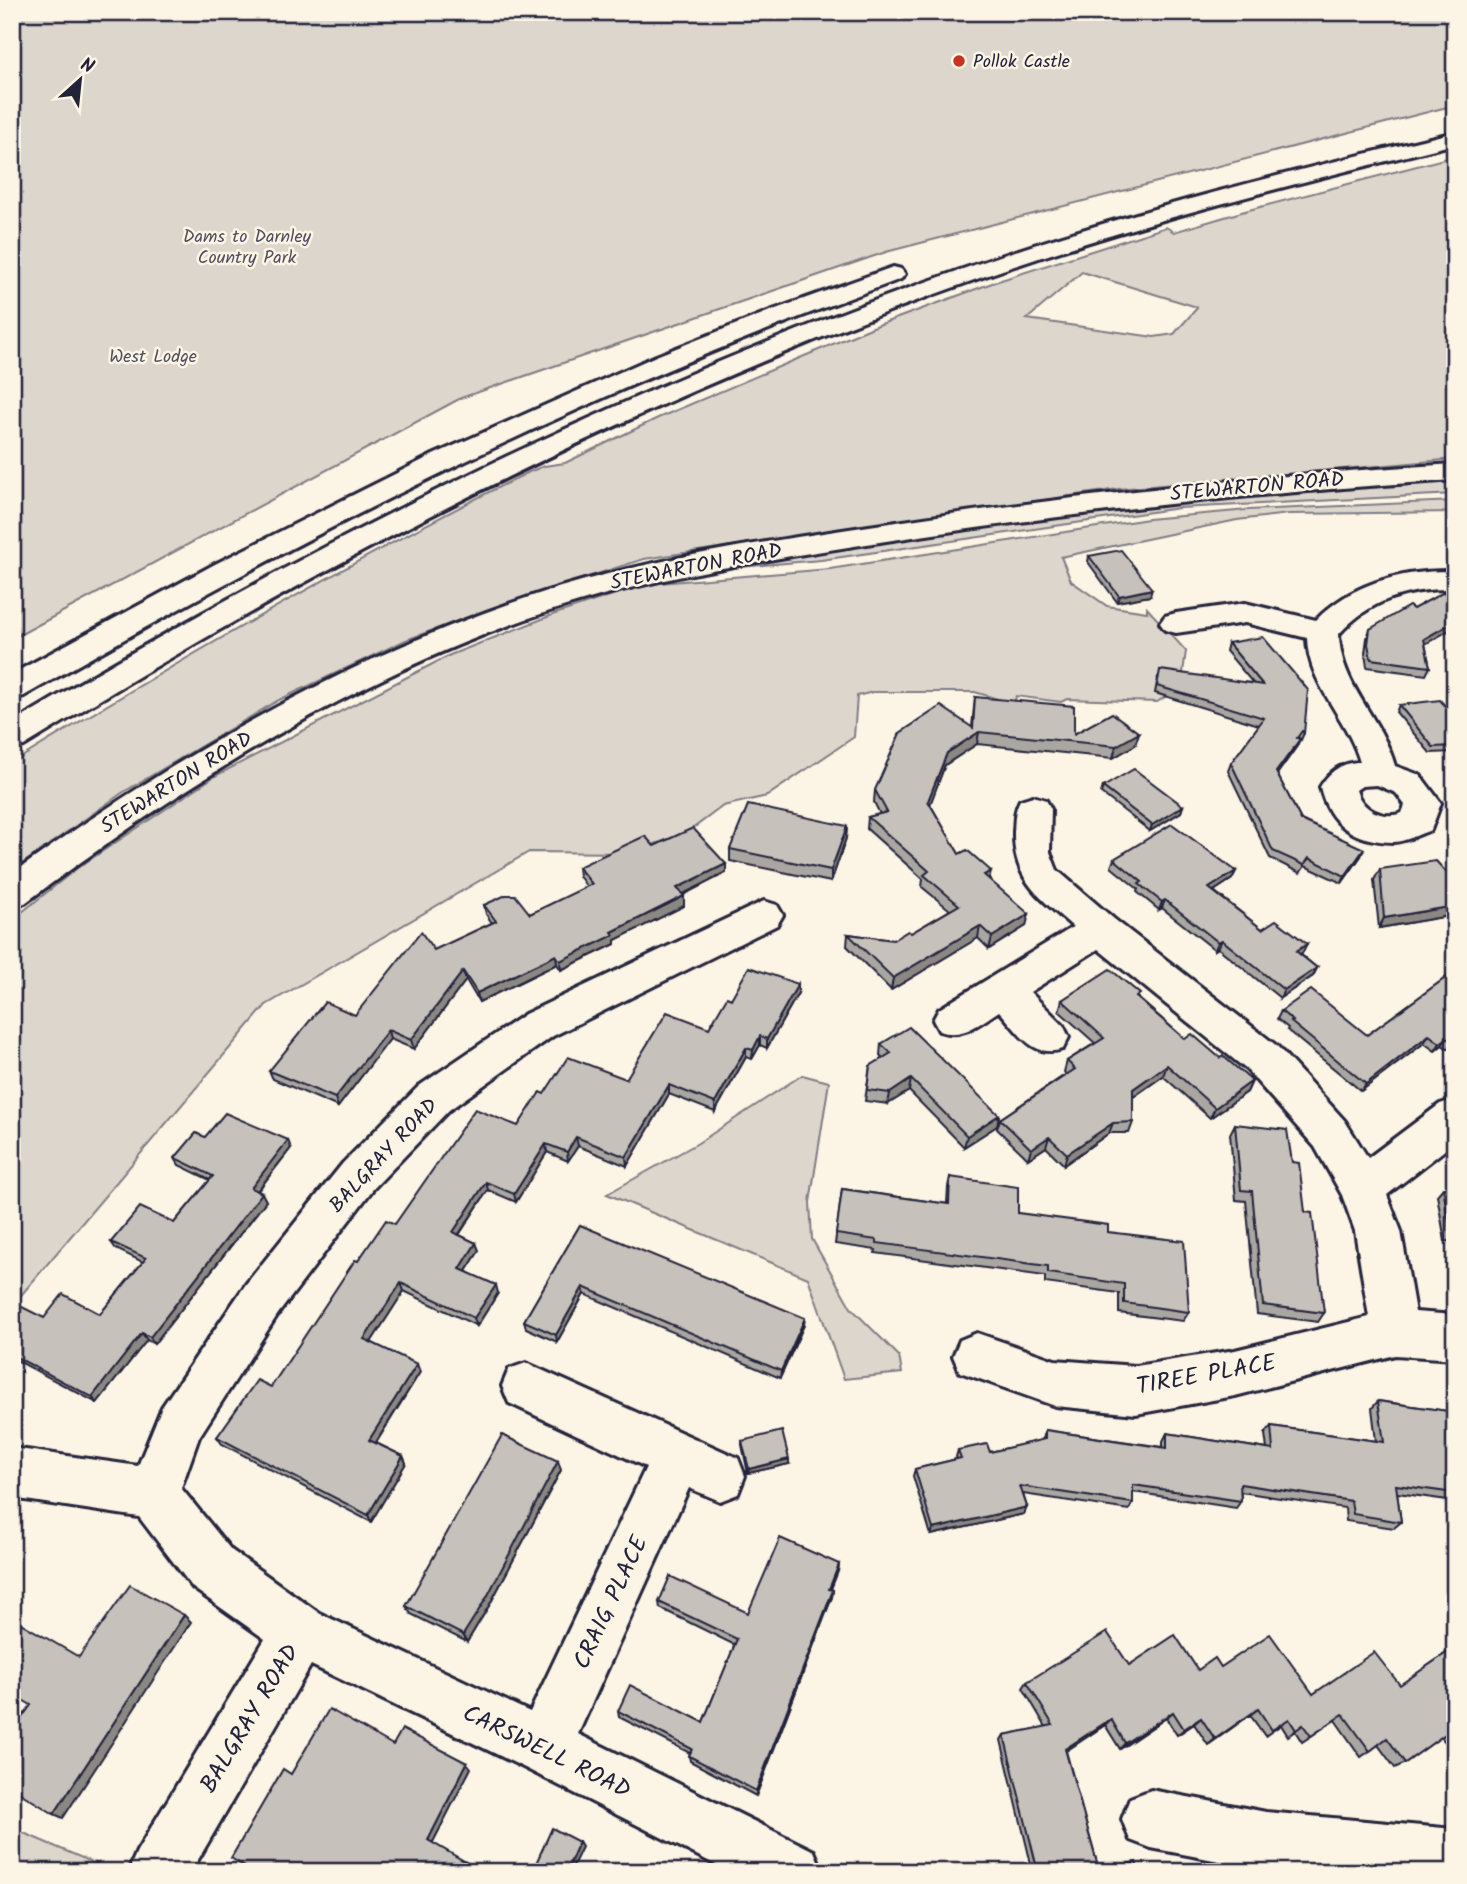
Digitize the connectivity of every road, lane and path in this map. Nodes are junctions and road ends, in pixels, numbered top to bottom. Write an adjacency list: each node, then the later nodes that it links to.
1 (1455, 121): 3 (main road)
2 (1455, 138): 10 (main road)
3 (965, 250)
4 (918, 265): 9 (main road)
5 (1455, 472): 13 (main road, STEWARTON ROAD)
6 (1455, 580): 8 (main road)
7 (1176, 623): 8 (main road)
8 (1322, 632): 11 (main road)
9 (12, 688)
10 (12, 738)
11 (1380, 773)
12 (1033, 810): 15 (main road)
13 (12, 893)
14 (764, 915): 26 (main road, BALGRAY ROAD)
15 (1100, 929): 16 (main road); 20 (main road)
16 (1003, 989): 17 (main road); 18 (main road)
17 (953, 1020)
18 (1049, 1037)
19 (1455, 1117): 20 (main road)
20 (1362, 1188): 21 (main road)
21 (1395, 1334): 22 (main road, TIREE PLACE); 23 (main road, TIREE PLACE)
22 (1455, 1337)
23 (977, 1356)
24 (526, 1386): 28 (main road, CRAIG PLACE)
25 (12, 1473): 26 (main road)
26 (153, 1494): 27 (main road, BALGRAY ROAD)
27 (300, 1632): 28 (main road, CARSWELL ROAD); 32 (main road, BALGRAY ROAD)
28 (542, 1748): 33 (main road, CARSWELL ROAD)
29 (1151, 1819): 30 (main road)
30 (1269, 1856): 31 (main road)
31 (1455, 1859)
32 (158, 1872)
33 (793, 1872)

